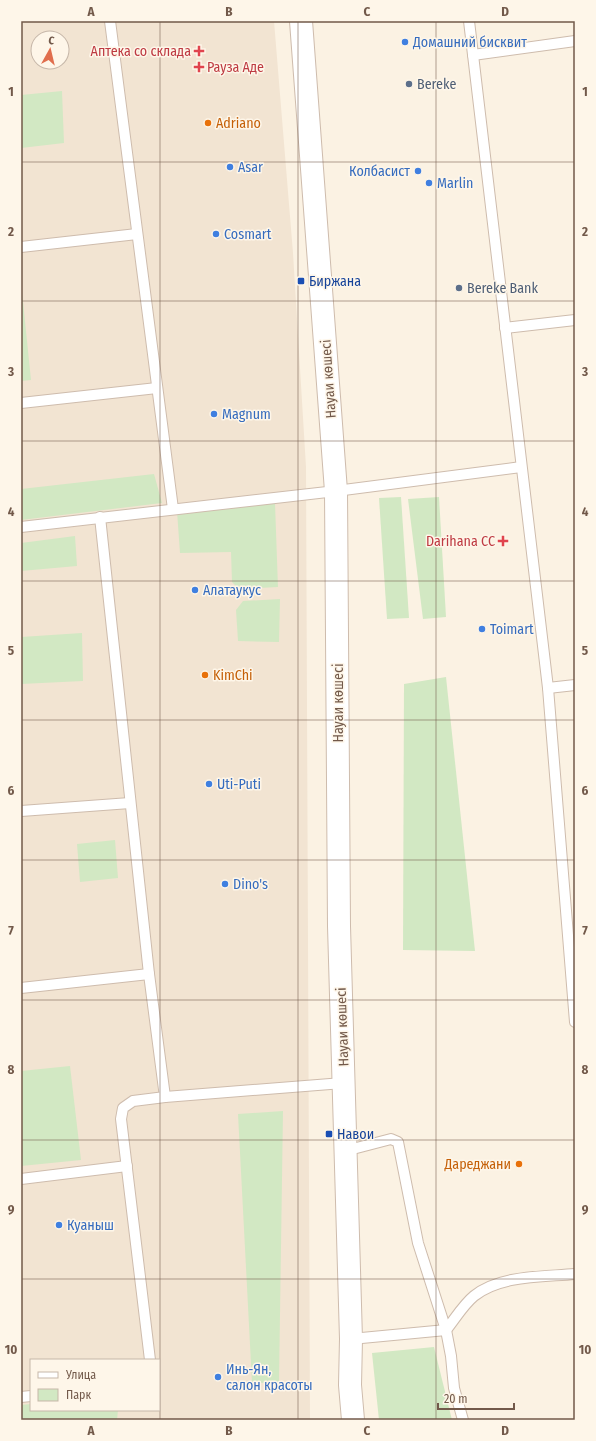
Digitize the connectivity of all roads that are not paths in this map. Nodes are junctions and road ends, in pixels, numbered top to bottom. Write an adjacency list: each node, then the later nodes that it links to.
1 (110, 21): 6 (lane)
2 (301, 21): 13 (street, Науаи көшесі)
3 (469, 21): 5 (lane)
4 (575, 41): 5 (lane)
5 (473, 55): 9 (lane)
6 (137, 234): 7 (lane); 10 (lane)
7 (21, 247)
8 (575, 320): 9 (lane)
9 (506, 328): 12 (lane)
10 (157, 388): 11 (lane); 14 (lane)
11 (21, 403)
12 (522, 467): 13 (lane); 18 (lane)
13 (336, 491): 14 (lane); 24 (street, Науаи көшесі)
14 (172, 509): 15 (lane)
15 (100, 518): 16 (lane); 19 (lane)
16 (21, 527)
17 (575, 685): 18 (lane)
18 (548, 688): 23 (lane)
19 (130, 803): 20 (lane); 21 (lane)
20 (21, 811)
21 (149, 974): 22 (lane); 25 (lane)
22 (21, 988)
23 (575, 1022)
24 (343, 1083): 25 (lane); 26 (street, Науаи көшесі)
25 (165, 1098): 27 (lane)
26 (345, 1151): 30 (lane); 31 (street, Науаи көшесі)
27 (127, 1166): 28 (lane); 32 (lane)
28 (21, 1179)
29 (575, 1274): 30 (lane)
30 (446, 1330): 31 (lane); 36 (lane)
31 (351, 1338): 33 (street, Науаи көшесі)
32 (150, 1359)
33 (350, 1385): 34 (street, Науаи көшесі); 35 (street, Науаи көшесі)
34 (341, 1420)
35 (353, 1420)
36 (463, 1420)

